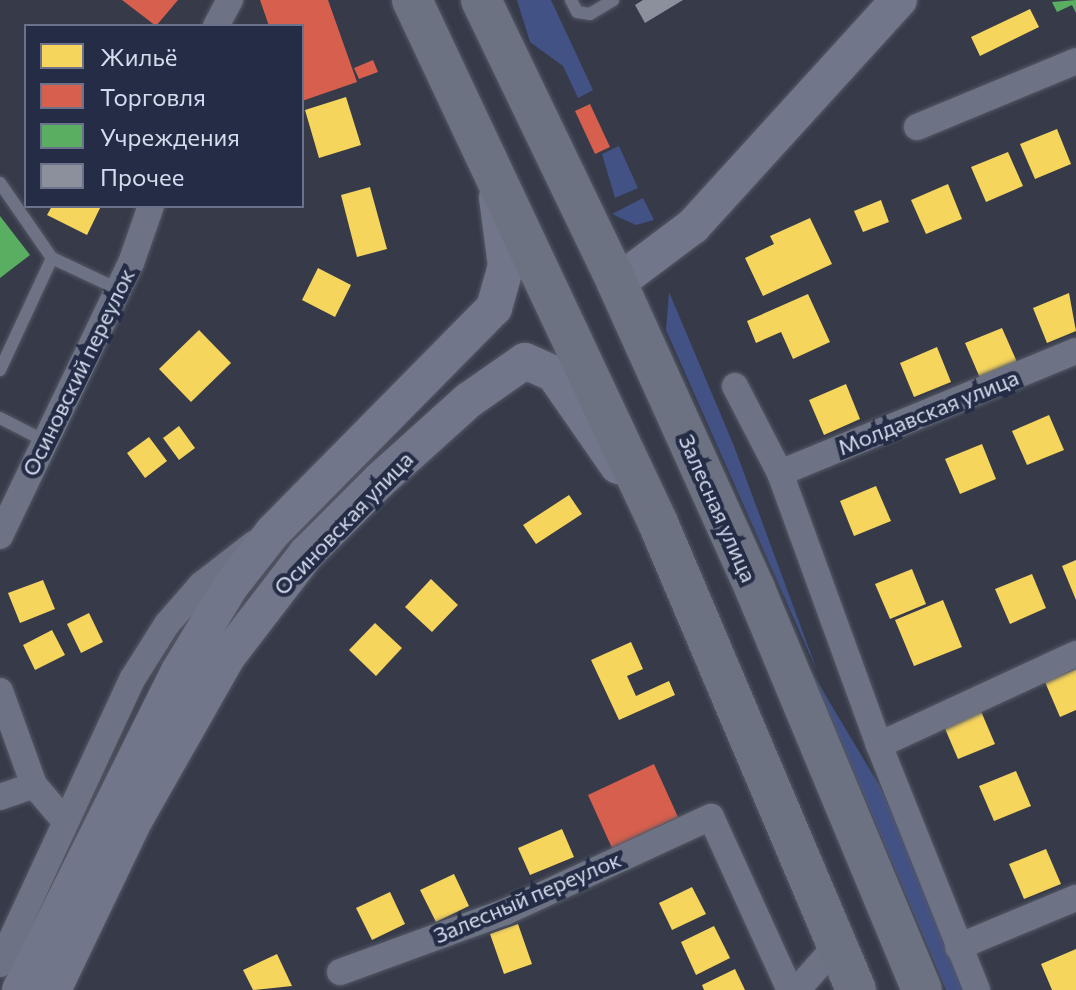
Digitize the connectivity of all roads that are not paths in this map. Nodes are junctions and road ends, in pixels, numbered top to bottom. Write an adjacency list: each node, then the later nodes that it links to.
1 (230, 0): 7 (street)
2 (412, 0): 10 (main road)
3 (571, 0): 4 (lane)
4 (613, 0)
5 (899, 0): 14 (street)
6 (490, 11): 14 (main road, Залесная улица)
7 (217, 24)
8 (1076, 61): 9 (street)
9 (917, 127)
10 (490, 157): 22 (main road); 23 (street, Осиновская улица)
11 (0, 183): 13 (lane)
12 (150, 208): 15 (street, Осиновский переулок)
13 (52, 258): 15 (lane); 17 (lane)
14 (617, 283): 41 (main road, Залесная улица)
15 (118, 289): 20 (street, Осиновский переулок)
16 (1076, 351): 21 (street, Молдавская улица)
17 (0, 370)
18 (735, 386): 21 (street)
19 (0, 418): 20 (lane)
20 (45, 441): 24 (street, Осиновский переулок)
21 (780, 473): 27 (street)
22 (658, 523): 32 (main road); 37 (street, Осиновская улица)
23 (273, 532): 30 (street); 36 (street, Осиновская улица)
24 (0, 536)
25 (1076, 654): 27 (street)
26 (0, 691): 28 (street)
27 (879, 745): 33 (street)
28 (34, 785): 29 (street); 30 (street)
29 (0, 797)
30 (64, 820): 34 (street)
31 (1076, 898): 33 (street)
32 (836, 946): 39 (street); 40 (main road)
33 (958, 947): 42 (street)
34 (0, 964)
35 (340, 972): 38 (street, Залесный переулок)
36 (20, 990)
37 (53, 990)
38 (790, 990)
39 (797, 990)
40 (856, 990)
41 (922, 990)
42 (977, 990)

